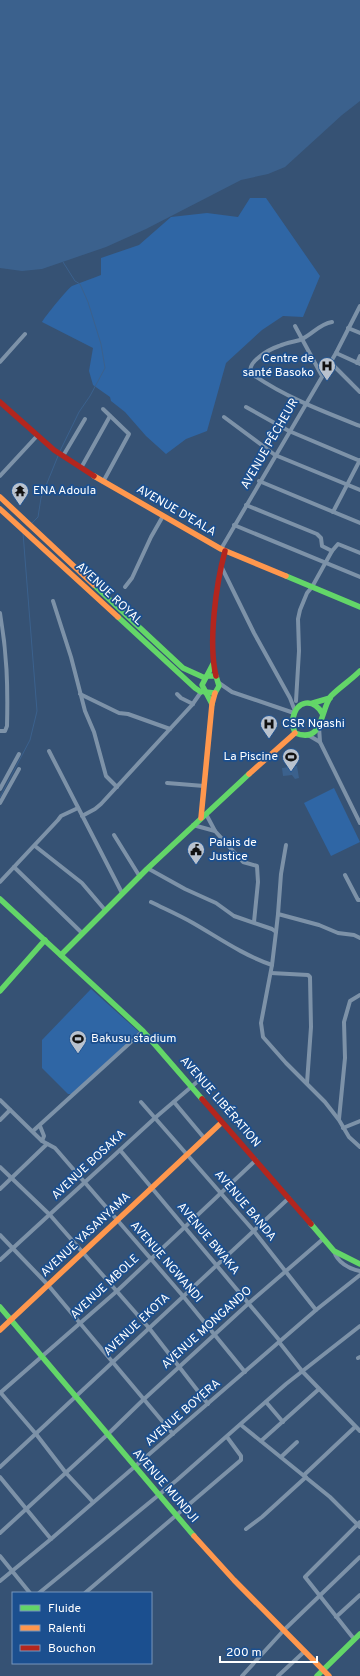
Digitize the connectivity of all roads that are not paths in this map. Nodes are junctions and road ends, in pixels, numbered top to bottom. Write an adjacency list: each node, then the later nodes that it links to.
1 (360, 306): 4 (street, AVENUE PÊCHEUR)
2 (332, 322): 7 (street)
3 (294, 326): 7 (street)
4 (348, 328): 5 (street); 8 (street, AVENUE PÊCHEUR)
5 (360, 333)
6 (25, 334): 10 (street)
7 (302, 339): 13 (street); 16 (street)
8 (336, 353): 11 (street, AVENUE PÊCHEUR); 12 (street)
9 (360, 356): 12 (street)
10 (0, 362)
11 (330, 362): 13 (street, AVENUE PÊCHEUR); 14 (street)
12 (359, 363)
13 (322, 376): 16 (street, AVENUE PÊCHEUR)
14 (360, 392)
15 (0, 402): 24 (street, AVENUE D'EALA)
16 (305, 404): 22 (street); 23 (street, AVENUE PÊCHEUR)
17 (246, 407): 23 (street)
18 (102, 408): 19 (street)
19 (110, 416): 28 (street); 31 (street)
20 (224, 417): 25 (street)
21 (85, 419): 26 (street)
22 (360, 426)
23 (289, 431): 25 (street, AVENUE PÊCHEUR); 27 (street)
24 (38, 436): 26 (street, AVENUE D'EALA); 29 (street)
25 (275, 455): 30 (street, AVENUE PÊCHEUR); 32 (street)
26 (62, 456): 28 (street, AVENUE D'EALA)
27 (360, 461): 32 (street)
28 (81, 468): 31 (street, AVENUE D'EALA)
29 (0, 476)
30 (259, 481): 35 (street, AVENUE PÊCHEUR); 37 (street)
31 (103, 482): 38 (street, AVENUE D'EALA)
32 (347, 485): 33 (street); 37 (street)
33 (360, 490)
34 (0, 497): 55 (street, AVENUE ROYAL)
35 (246, 505): 40 (street, AVENUE PÊCHEUR); 42 (street)
36 (0, 509): 58 (street, AVENUE ROYAL)
37 (333, 512): 39 (street)
38 (163, 516): 41 (street, AVENUE D'EALA); 47 (street)
39 (360, 523)
40 (234, 525): 41 (street, AVENUE PÊCHEUR); 44 (street)
41 (223, 550): 45 (street); 48 (street, AVENUE D'EALA)
42 (332, 551): 43 (street); 44 (street)
43 (360, 553)
44 (325, 563): 46 (street); 48 (street)
45 (221, 566): 52 (street); 62 (street)
46 (360, 577)
47 (125, 587)
48 (312, 587): 50 (street, AVENUE D'EALA); 64 (street)
49 (53, 601): 60 (street)
50 (360, 607)
51 (0, 614): 73 (street)
52 (213, 664): 54 (street); 55 (street)
53 (359, 675): 63 (street)
54 (216, 676): 55 (street); 56 (street)
55 (206, 677): 58 (street)
56 (219, 683): 57 (street); 59 (street)
57 (226, 689): 59 (street); 69 (street)
58 (203, 691): 59 (street); 66 (street); 67 (street)
59 (217, 692): 67 (street)
60 (80, 694): 72 (street); 82 (street)
61 (177, 694): 66 (street)
62 (290, 698): 64 (street); 69 (street)
63 (330, 698): 65 (street); 70 (street)
64 (296, 701): 68 (street)
65 (313, 703): 68 (street); 70 (street)
66 (193, 704): 72 (street)
67 (212, 704): 81 (street)
68 (301, 706): 69 (street)
69 (294, 712): 74 (street)
70 (322, 713): 71 (street)
71 (319, 727): 75 (street); 76 (street)
72 (170, 729): 82 (street)
73 (0, 731)
74 (295, 733): 75 (street); 89 (street)
75 (308, 734): 76 (street)
76 (320, 742): 87 (street)
77 (49, 751): 85 (street)
78 (19, 754): 83 (street)
79 (19, 768): 84 (street)
80 (167, 782): 81 (street)
81 (204, 786): 89 (street)
82 (117, 787): 88 (street)
83 (0, 789)
84 (0, 803)
85 (78, 808): 88 (street); 95 (street)
86 (360, 811): 87 (street)
87 (355, 812): 90 (street)
88 (82, 816): 101 (street)
89 (204, 816): 91 (street); 92 (street)
90 (360, 823)
91 (193, 826): 92 (street); 97 (street)
92 (215, 831): 107 (street)
93 (114, 835): 99 (street)
94 (286, 845): 106 (street)
95 (34, 846): 96 (street); 105 (street)
96 (14, 866): 100 (street); 109 (street)
97 (149, 869): 99 (street); 107 (street)
98 (345, 875): 103 (street)
99 (140, 877): 101 (street)
100 (0, 882)
101 (122, 893): 105 (street)
102 (0, 899): 111 (street)
103 (360, 900)
104 (151, 902): 113 (street)
105 (104, 910): 109 (street)
106 (278, 914): 108 (street); 110 (street)
107 (254, 922): 108 (street)
108 (275, 930): 113 (street)
109 (82, 933): 112 (street)
110 (360, 938)
111 (45, 940): 112 (street, AVENUE LIBÉRATION); 115 (street)
112 (61, 954): 117 (street, AVENUE LIBÉRATION)
113 (272, 965): 114 (street)
114 (271, 973): 118 (street); 120 (street)
115 (0, 991)
116 (360, 995): 129 (street)
117 (143, 1031): 122 (street, AVENUE LIBÉRATION); 132 (street)
118 (309, 1071): 120 (street); 121 (street)
119 (204, 1076): 122 (street, AVENUE BOSAKA)
120 (299, 1076): 121 (street)
121 (307, 1083): 129 (street)
122 (192, 1087): 125 (street, AVENUE BOSAKA); 131 (street, AVENUE LIBÉRATION)
123 (0, 1100): 126 (street, AVENUE NGWANDI)
124 (141, 1102): 127 (street, AVENUE BANDA)
125 (174, 1102): 127 (street, AVENUE BOSAKA); 135 (street)
126 (10, 1110): 128 (street); 134 (street, AVENUE NGWANDI)
127 (156, 1117): 139 (street, AVENUE BOSAKA); 140 (street, AVENUE BANDA)
128 (0, 1120)
129 (339, 1120): 133 (street)
130 (360, 1121): 133 (street)
131 (221, 1123): 135 (street, AVENUE YASANYAMA); 141 (street, AVENUE LIBÉRATION)
132 (40, 1126): 134 (street); 136 (street)
133 (343, 1128): 138 (street)
134 (33, 1131): 136 (street, AVENUE NGWANDI)
135 (205, 1139): 140 (street, AVENUE YASANYAMA)
136 (42, 1141): 137 (street, AVENUE NGWANDI)
137 (47, 1144): 143 (street); 144 (street, AVENUE NGWANDI)
138 (360, 1147)
139 (120, 1150): 144 (street, AVENUE BOSAKA); 146 (street, AVENUE BWAKA)
140 (187, 1155): 146 (street, AVENUE YASANYAMA); 147 (street, AVENUE BANDA)
141 (256, 1160): 147 (street, AVENUE MBOLE); 148 (street, AVENUE LIBÉRATION)
142 (0, 1167): 143 (street)
143 (11, 1177): 145 (street); 149 (street)
144 (84, 1183): 149 (street, AVENUE BOSAKA); 150 (street, AVENUE NGWANDI)
145 (0, 1188)
146 (152, 1189): 150 (street, AVENUE YASANYAMA); 151 (street, AVENUE BWAKA)
147 (221, 1192): 151 (street, AVENUE MBOLE); 152 (street, AVENUE BANDA)
148 (289, 1198): 152 (street, AVENUE EKOTA); 154 (street, AVENUE LIBÉRATION)
149 (50, 1215): 155 (street, AVENUE BOSAKA); 157 (street)
150 (117, 1222): 157 (street, AVENUE YASANYAMA); 158 (street, AVENUE NGWANDI)
151 (184, 1226): 158 (street, AVENUE MBOLE); 161 (street, AVENUE BWAKA)
152 (253, 1230): 161 (street, AVENUE EKOTA); 163 (street, AVENUE BANDA)
153 (0, 1235): 155 (street)
154 (323, 1239): 156 (street, AVENUE LIBÉRATION); 163 (street, AVENUE MONGANDO)
155 (13, 1248): 159 (street, AVENUE BOSAKA); 165 (street)
156 (334, 1251): 160 (street, AVENUE LIBÉRATION); 162 (street)
157 (83, 1253): 165 (street, AVENUE YASANYAMA); 166 (street)
158 (150, 1259): 166 (street, AVENUE MBOLE); 167 (street, AVENUE NGWANDI)
159 (0, 1260)
160 (360, 1264)
161 (217, 1265): 167 (street, AVENUE EKOTA); 168 (street, AVENUE BWAKA)
162 (360, 1271)
163 (285, 1272): 168 (street, AVENUE MONGANDO); 170 (street, AVENUE BANDA)
164 (360, 1275): 170 (street, AVENUE BOYERA)
165 (48, 1285): 171 (street, AVENUE YASANYAMA); 172 (street)
166 (117, 1291): 172 (street, AVENUE MBOLE); 174 (street)
167 (183, 1296): 174 (street, AVENUE EKOTA); 176 (street, AVENUE NGWANDI)
168 (249, 1303): 176 (street, AVENUE MONGANDO); 177 (street, AVENUE BWAKA)
169 (0, 1307): 171 (street, AVENUE MUNDJI)
170 (316, 1310): 177 (street, AVENUE BOYERA)
171 (12, 1320): 175 (street, AVENUE YASANYAMA); 178 (street, AVENUE MUNDJI)
172 (80, 1324): 178 (street, AVENUE MBOLE); 179 (street)
173 (360, 1326): 181 (street)
174 (149, 1328): 179 (street, AVENUE EKOTA); 180 (street)
175 (0, 1330)
176 (215, 1335): 180 (street, AVENUE MONGANDO); 182 (street, AVENUE NGWANDI)
177 (280, 1342): 181 (street, AVENUE BWAKA); 182 (street, AVENUE BOYERA)
178 (43, 1357): 184 (street, AVENUE MBOLE); 185 (street, AVENUE MUNDJI)
179 (113, 1361): 185 (street, AVENUE EKOTA); 186 (street)
180 (179, 1368): 186 (street, AVENUE MONGANDO); 188 (street)
181 (302, 1371): 183 (street, AVENUE BWAKA); 187 (street)
182 (245, 1372): 188 (street, AVENUE BOYERA)
183 (319, 1390): 189 (street); 191 (street, AVENUE BWAKA)
184 (0, 1393): 193 (street)
185 (75, 1396): 193 (street, AVENUE EKOTA); 195 (street, AVENUE MUNDJI)
186 (143, 1400): 194 (street); 195 (street, AVENUE MONGANDO)
187 (266, 1402): 189 (street); 190 (street)
188 (208, 1404): 194 (street, AVENUE BOYERA)
189 (283, 1422): 197 (street)
190 (241, 1425): 196 (street); 197 (street)
191 (355, 1427): 192 (street, AVENUE BWAKA); 203 (street)
192 (360, 1431)
193 (36, 1434): 200 (street, AVENUE EKOTA); 202 (street)
194 (173, 1434): 201 (street, AVENUE BOYERA)
195 (107, 1435): 201 (street, AVENUE MUNDJI); 202 (street, AVENUE MONGANDO)
196 (227, 1437): 205 (street); 208 (street)
197 (261, 1441): 199 (street)
198 (297, 1442): 199 (street)
199 (281, 1457): 203 (street)
200 (0, 1467)
201 (134, 1468): 205 (street, AVENUE MUNDJI); 206 (street, AVENUE BOYERA)
202 (66, 1473): 206 (street); 207 (street, AVENUE MONGANDO)
203 (305, 1476): 209 (street); 210 (street)
204 (0, 1477): 207 (street)
205 (158, 1495): 208 (street, AVENUE MUNDJI); 218 (street)
206 (93, 1502): 212 (street, AVENUE BOYERA)
207 (25, 1509): 211 (street, AVENUE MONGANDO); 212 (street)
208 (176, 1516): 219 (street); 223 (street, AVENUE MUNDJI)
209 (359, 1524): 221 (street)
210 (246, 1529)
211 (0, 1532)
212 (51, 1539): 215 (street, AVENUE BOYERA)
213 (0, 1556): 215 (street)
214 (360, 1557): 221 (street)
215 (12, 1570): 216 (street, AVENUE BOYERA); 217 (street)
216 (0, 1581)
217 (29, 1592)
218 (40, 1592)
219 (86, 1592)
220 (360, 1595): 222 (street)
221 (319, 1596): 222 (street); 223 (street)
222 (336, 1617): 225 (street)
223 (284, 1630): 226 (street, AVENUE MUNDJI); 228 (street)
224 (360, 1634): 225 (street)
225 (354, 1640): 227 (street)
226 (305, 1651): 227 (street, AVENUE MUNDJI); 229 (street)
227 (323, 1670): 230 (street); 231 (street, AVENUE MUNDJI)
228 (242, 1676)
229 (278, 1676)
230 (317, 1676)
231 (329, 1676)

